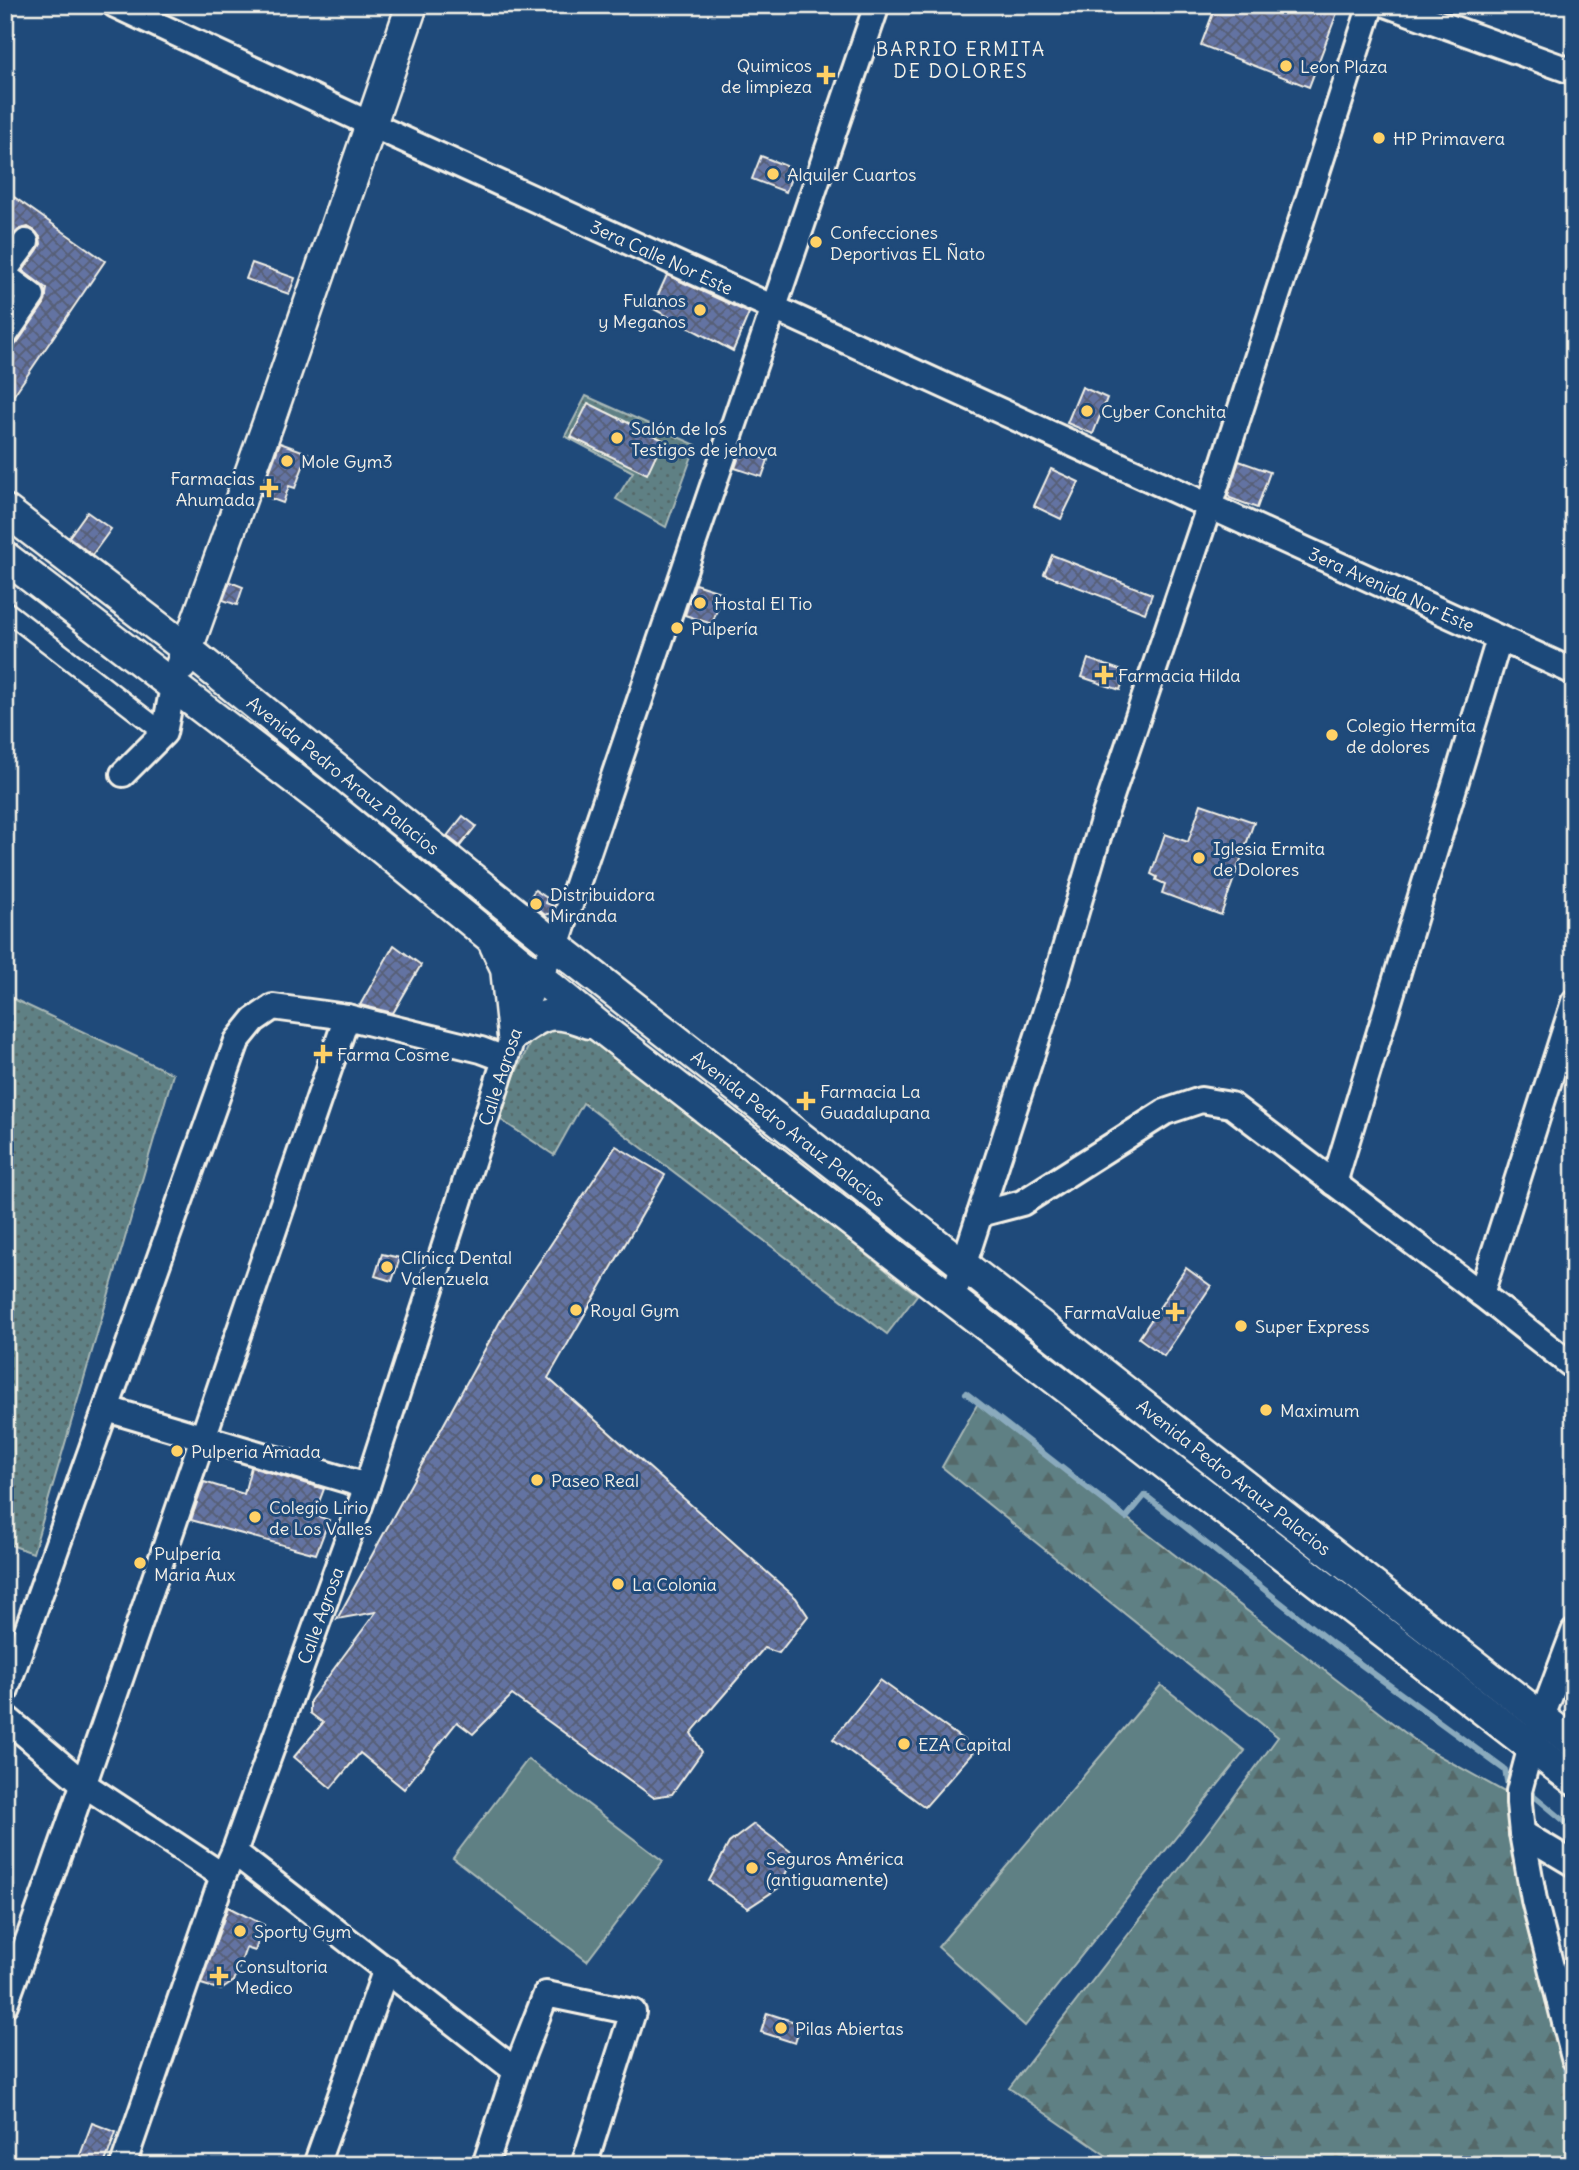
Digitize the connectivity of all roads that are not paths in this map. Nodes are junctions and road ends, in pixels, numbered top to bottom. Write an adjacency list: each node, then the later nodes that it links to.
1 (115, 5): 7 (street, 3era Calle Nor Este)
2 (412, 5): 7 (street)
3 (877, 5): 11 (street, Calle Agrosa)
4 (1371, 5): 13 (street)
5 (1388, 5): 6 (street)
6 (1574, 72)
7 (372, 125): 11 (street, 3era Calle Nor Este); 18 (street)
8 (26, 242): 9 (street)
9 (5, 270)
10 (5, 276): 12 (street)
11 (774, 307): 13 (street, 3era Calle Nor Este); 26 (street, Calle Agrosa)
12 (5, 335)
13 (1209, 507): 17 (street, 3era Avenida Nor Este); 33 (street)
14 (8, 516): 18 (street, Avenida Pedro Arauz Palacios)
15 (5, 557): 20 (street, Avenida Pedro Arauz Palacios)
16 (5, 610): 21 (street)
17 (1499, 639): 19 (street, 3era Avenida Nor Este); 32 (street)
18 (188, 650): 20 (street); 23 (street, Avenida Pedro Arauz Palacios)
19 (1574, 672)
20 (173, 687): 21 (street); 24 (street, Avenida Pedro Arauz Palacios)
21 (164, 733): 22 (street)
22 (123, 774)
23 (353, 781): 24 (street); 26 (street, Avenida Pedro Arauz Palacios)
24 (330, 806): 25 (street, Avenida Pedro Arauz Palacios)
25 (493, 942): 27 (street, Avenida Pedro Arauz Palacios); 31 (street)
26 (556, 946): 27 (street, Calle Agrosa); 34 (street, Avenida Pedro Arauz Palacios)
27 (537, 978): 30 (street, Avenida Pedro Arauz Palacios); 31 (street, Calle Agrosa)
28 (1574, 1002): 35 (street)
29 (347, 1017): 31 (street); 38 (street); 40 (street)
30 (600, 1027): 31 (street); 36 (street, Avenida Pedro Arauz Palacios)
31 (509, 1047): 42 (street, Calle Agrosa)
32 (1334, 1183): 33 (street); 35 (street)
33 (980, 1214): 34 (street)
34 (964, 1264): 36 (street); 39 (street, Avenida Pedro Arauz Palacios)
35 (1481, 1294): 37 (street)
36 (952, 1300): 41 (street, Avenida Pedro Arauz Palacios)
37 (1574, 1367)
38 (107, 1409): 40 (street); 46 (street)
39 (1158, 1419): 41 (street); 43 (street, Avenida Pedro Arauz Palacios)
40 (202, 1437): 42 (street); 51 (street)
41 (1140, 1444): 44 (street, Avenida Pedro Arauz Palacios)
42 (367, 1486): 53 (street, Calle Agrosa)
43 (1353, 1569): 44 (street); 48 (street, Avenida Pedro Arauz Palacios)
44 (1331, 1592): 48 (street, Avenida Pedro Arauz Palacios)
45 (1574, 1632): 48 (street)
46 (5, 1692)
47 (5, 1717): 51 (street)
48 (1536, 1732): 49 (street, Avenida Pedro Arauz Palacios); 50 (street, Avenida Pedro Arauz Palacios); 52 (street)
49 (1574, 1743)
50 (1574, 1780)
51 (85, 1785): 55 (street); 57 (street)
52 (1522, 1833): 54 (street); 58 (street)
53 (234, 1852): 55 (street, Calle Agrosa); 56 (street)
54 (1574, 1864)
55 (223, 1876): 60 (street, Calle Agrosa)
56 (386, 1969): 59 (street); 61 (street)
57 (5, 2004)
58 (1574, 2058)
59 (516, 2071): 62 (street); 63 (street)
60 (123, 2165)
61 (316, 2165)
62 (485, 2165)
63 (584, 2165)

